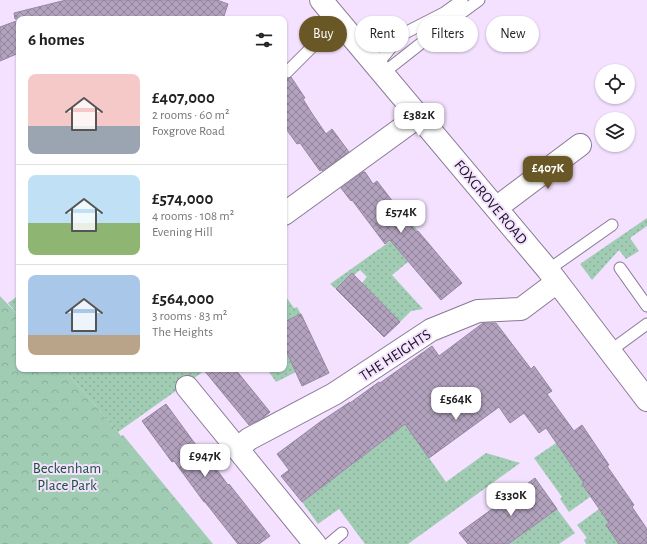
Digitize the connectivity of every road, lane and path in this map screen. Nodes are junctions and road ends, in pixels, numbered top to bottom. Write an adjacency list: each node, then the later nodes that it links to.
1 (321, 0): 4 (street, FOXGROVE ROAD)
2 (462, 0): 7 (lane)
3 (479, 0): 7 (lane)
4 (335, 16)
5 (347, 31): 7 (street, FOXGROVE ROAD)
6 (307, 52): 8 (lane)
7 (379, 70): 9 (street, FOXGROVE ROAD)
8 (287, 72)
9 (419, 116): 11 (street, FOXGROVE ROAD); 12 (street)
10 (580, 144): 11 (street)
11 (496, 208): 15 (street, FOXGROVE ROAD)
12 (287, 212)
13 (612, 225): 15 (lane)
14 (620, 268): 16 (lane)
15 (553, 276): 18 (street, FOXGROVE ROAD); 21 (street, THE HEIGHTS)
16 (647, 306)
17 (647, 324): 18 (lane)
18 (610, 351): 20 (street, FOXGROVE ROAD)
19 (186, 387): 21 (street)
20 (647, 400)
21 (238, 448): 23 (street)
22 (342, 533): 24 (lane)
23 (315, 544)
24 (329, 544)

